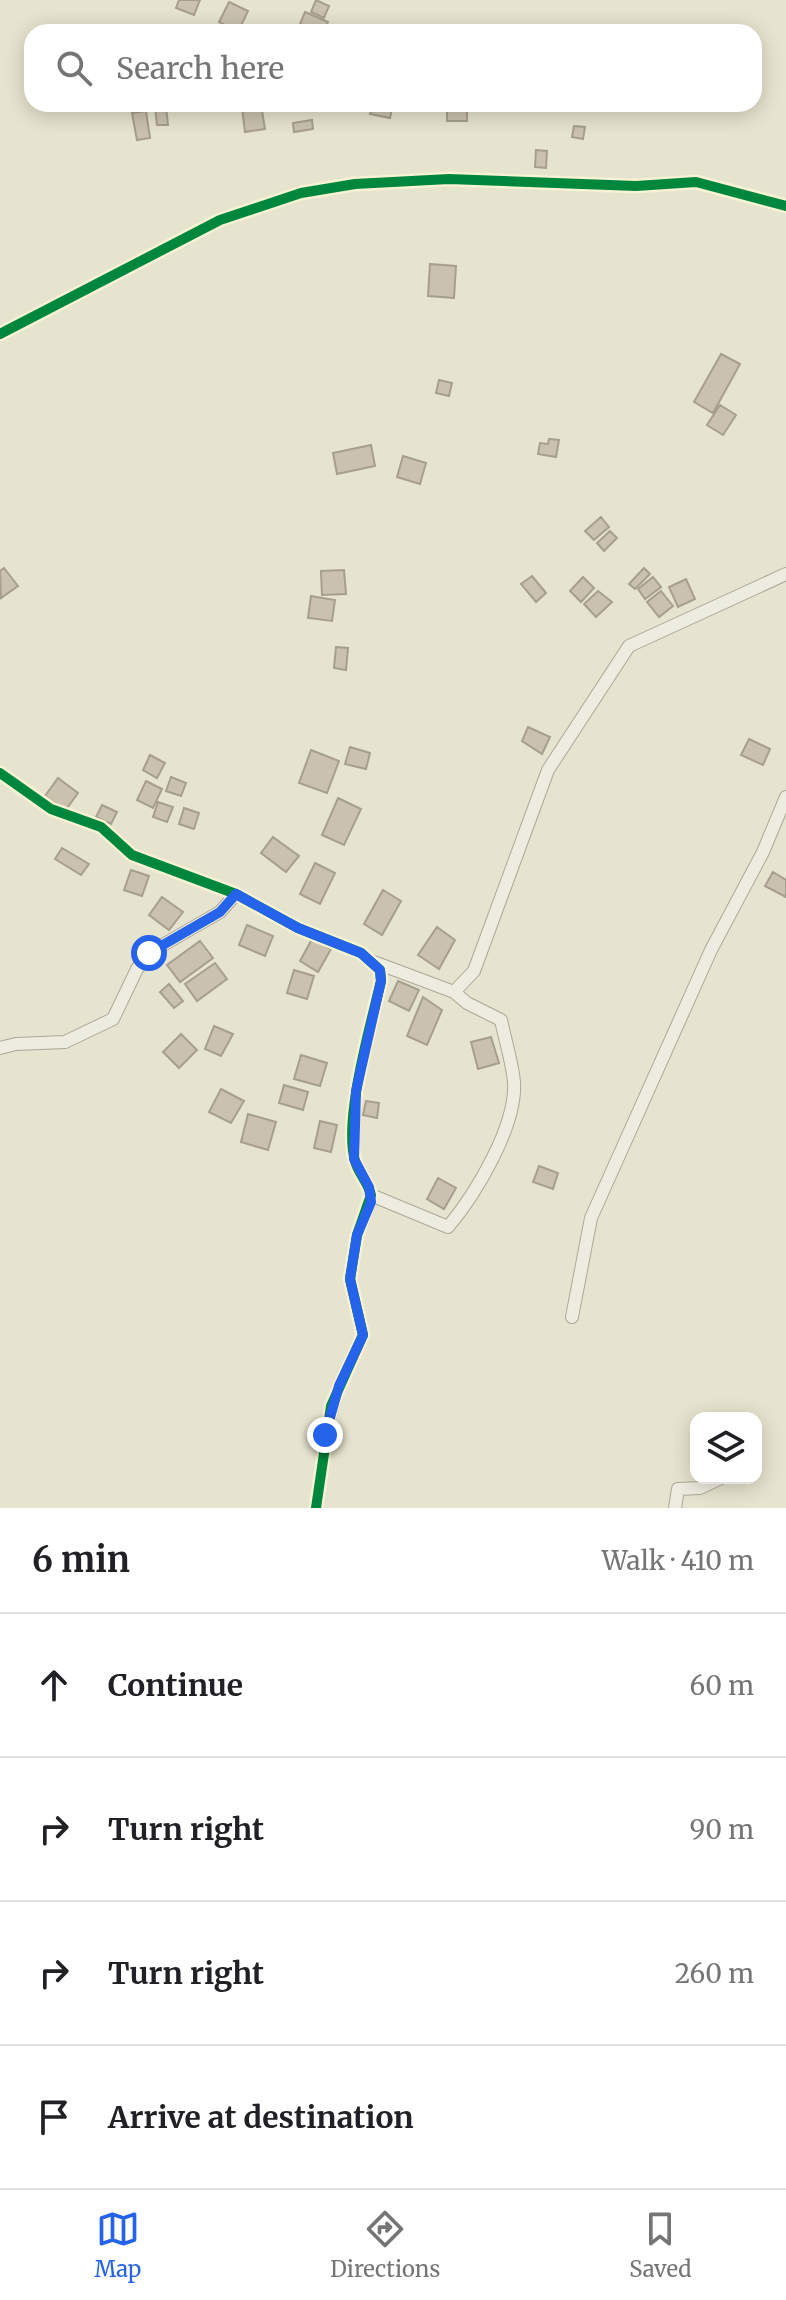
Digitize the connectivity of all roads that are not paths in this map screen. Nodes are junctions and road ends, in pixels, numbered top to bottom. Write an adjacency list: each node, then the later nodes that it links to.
1 (786, 206): 2 (street)
2 (0, 334)
3 (786, 574): 8 (street)
4 (0, 773): 6 (street)
5 (786, 797): 11 (street)
6 (236, 894): 7 (street); 9 (street)
7 (374, 961): 8 (street); 10 (street)
8 (454, 992): 10 (street)
9 (0, 1048)
10 (371, 1195): 13 (street)
11 (572, 1317)
12 (708, 1484): 14 (street)
13 (316, 1508)
14 (675, 1508)

